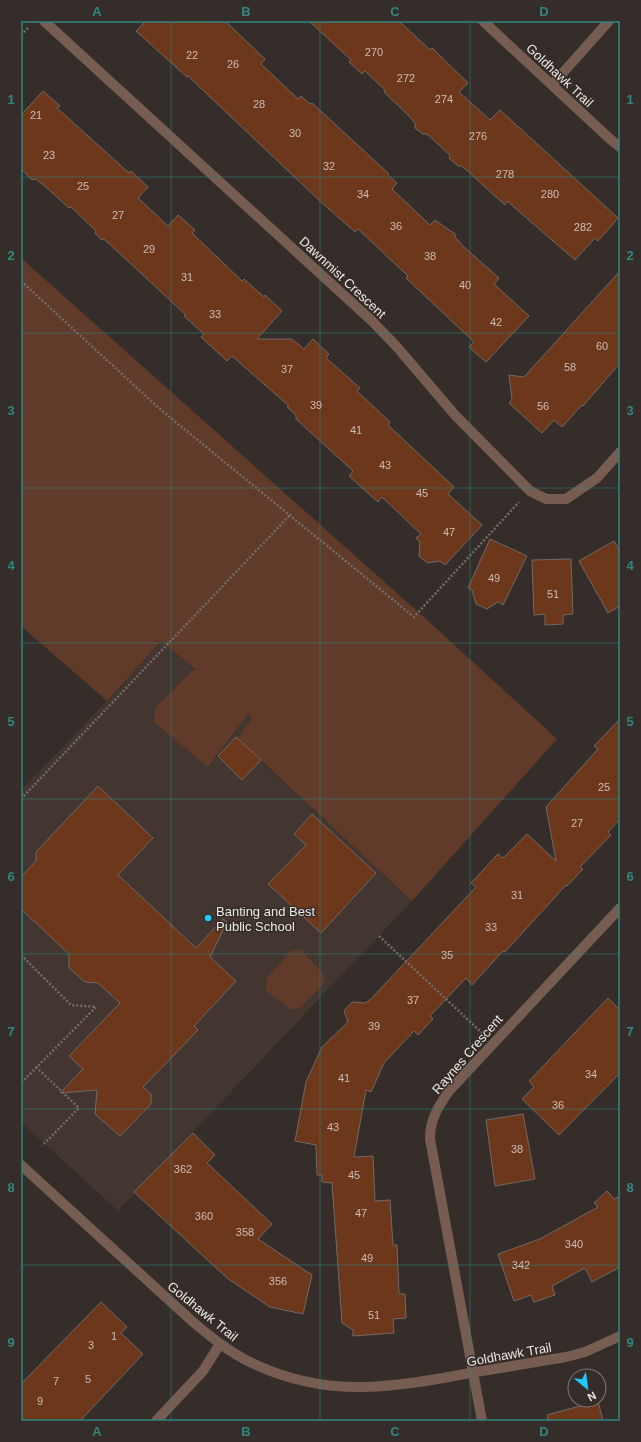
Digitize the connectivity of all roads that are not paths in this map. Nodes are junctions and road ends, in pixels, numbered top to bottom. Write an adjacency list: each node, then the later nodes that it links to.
1 (44, 21): 6 (street, Dawnmist Crescent)
2 (483, 21): 4 (street, Goldhawk Trail)
3 (609, 21): 4 (street)
4 (552, 85): 5 (street, Goldhawk Trail)
5 (620, 147)
6 (620, 452)
7 (620, 908): 11 (street, Raynes Crescent)
8 (21, 1165): 10 (street, Goldhawk Trail)
9 (620, 1336): 11 (street, Goldhawk Trail)
10 (220, 1344): 11 (street, Goldhawk Trail); 12 (street)
11 (474, 1373): 13 (street, Raynes Crescent)
12 (156, 1421)
13 (482, 1421)

